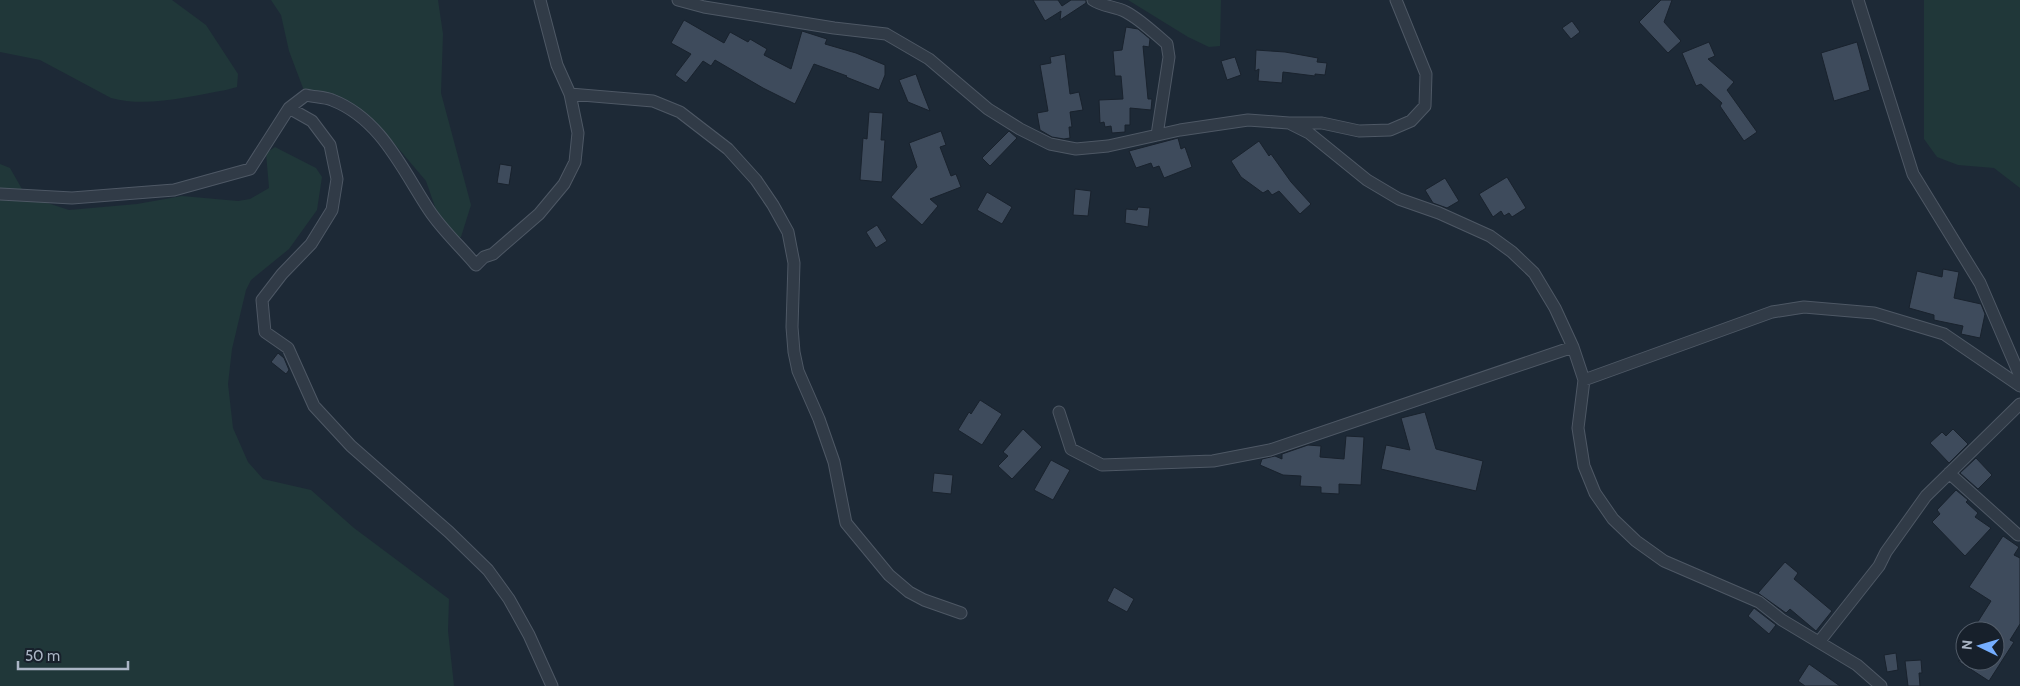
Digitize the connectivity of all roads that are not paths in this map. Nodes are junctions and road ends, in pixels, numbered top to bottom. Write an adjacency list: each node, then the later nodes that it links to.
1 (540, 0): 6 (street)
2 (678, 0): 9 (street)
3 (1093, 0): 9 (street)
4 (1396, 0): 8 (street)
5 (1858, 0): 12 (street)
6 (570, 94): 7 (street); 19 (street)
7 (289, 108): 10 (street); 21 (street)
8 (1289, 123): 9 (street); 11 (street)
9 (1157, 135)
10 (0, 194)
11 (1573, 347): 13 (street); 16 (street)
12 (2020, 376)
13 (1584, 380): 14 (street); 20 (street)
14 (2020, 386)
15 (2020, 404): 17 (street)
16 (1059, 412)
17 (1949, 473): 18 (street); 20 (street)
18 (2018, 535)
19 (961, 613)
20 (1819, 642): 22 (street)
21 (552, 686)
22 (1882, 686)

